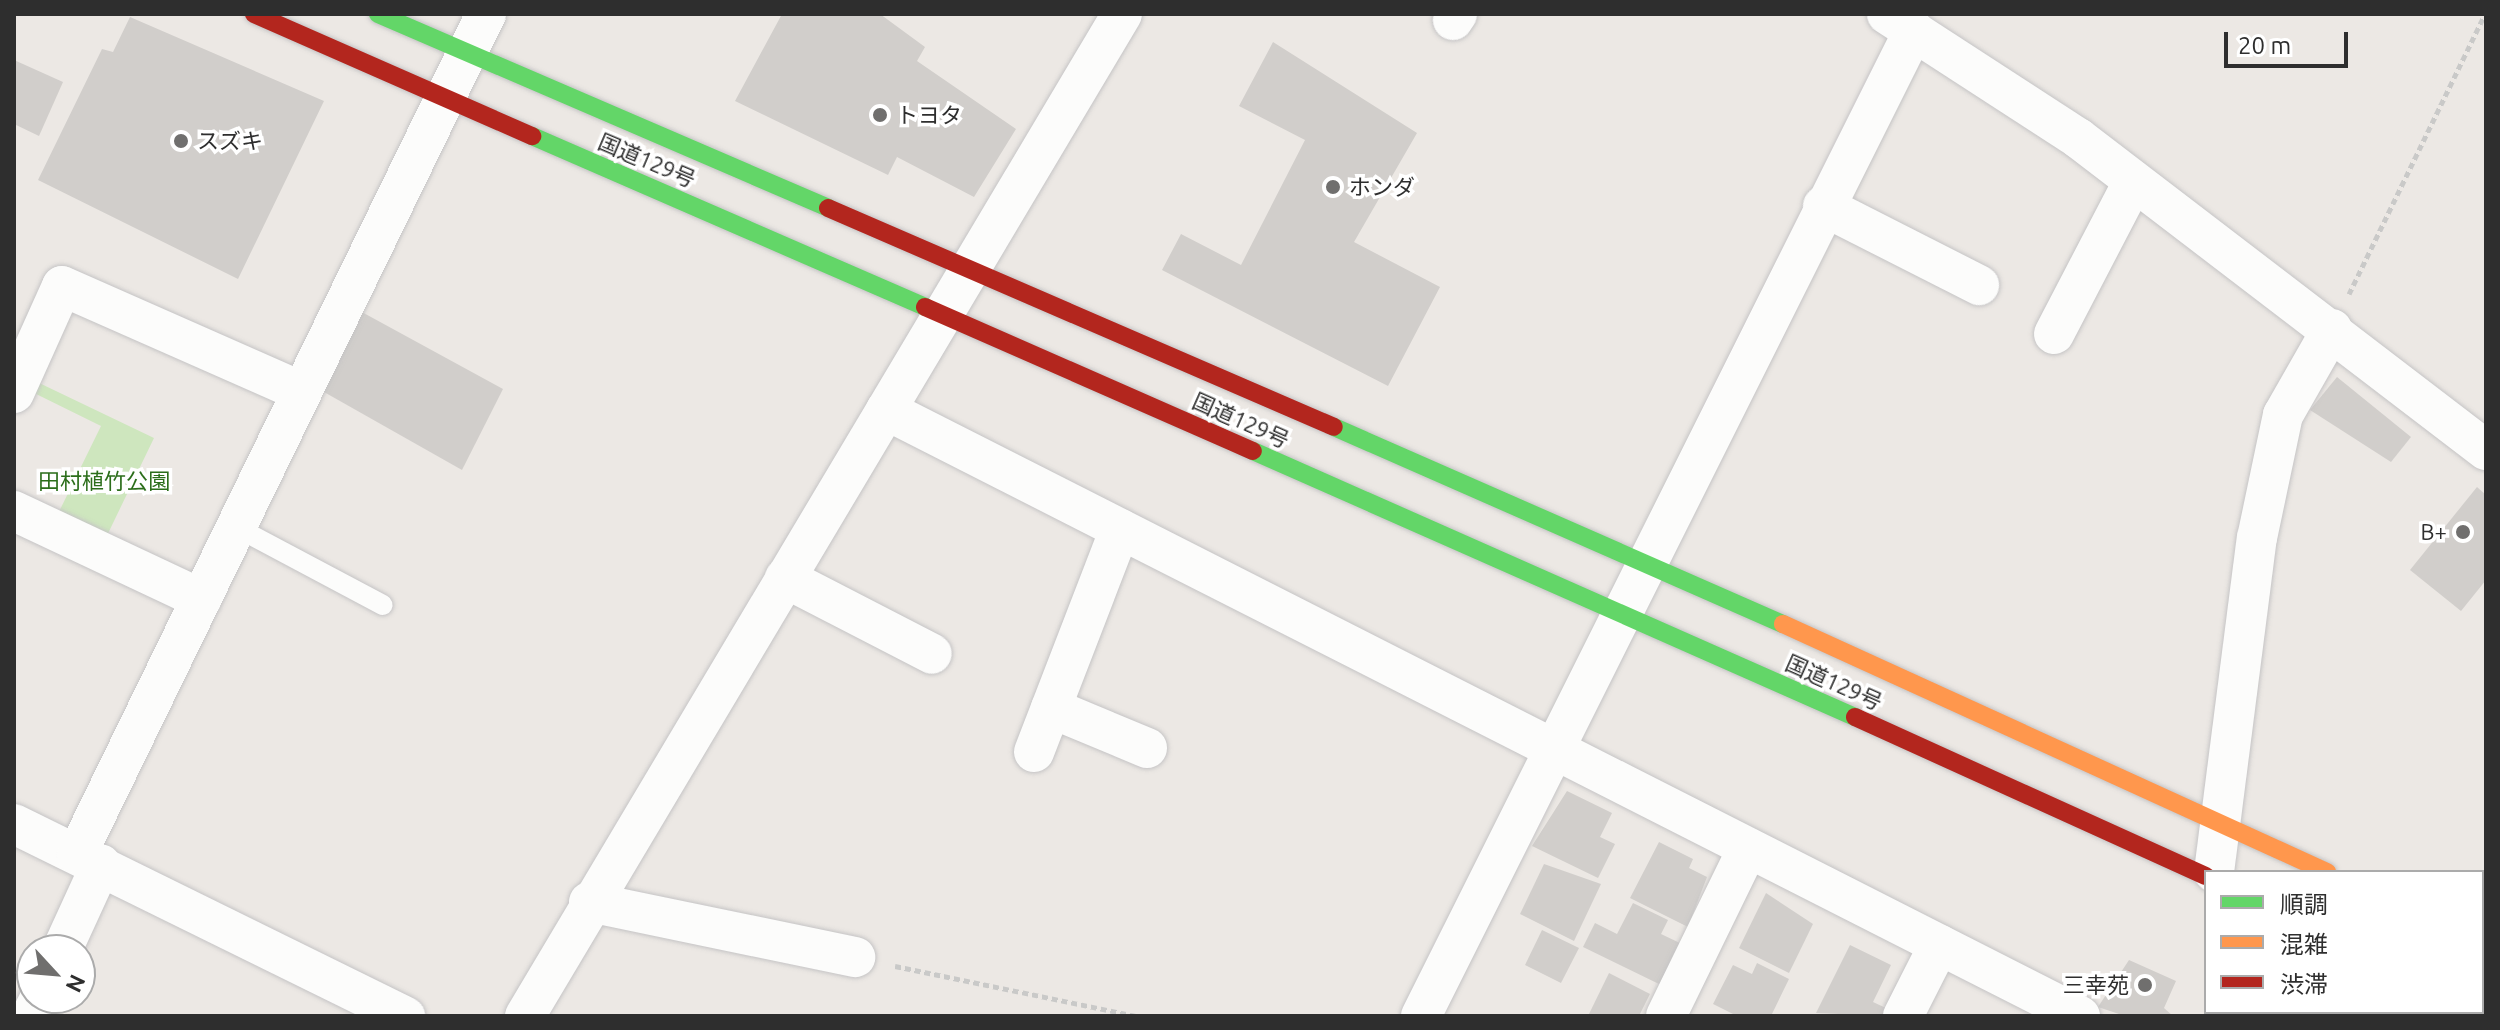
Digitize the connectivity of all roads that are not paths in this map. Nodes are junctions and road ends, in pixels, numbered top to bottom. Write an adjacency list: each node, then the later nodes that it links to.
1 (254, 14): 7 (highway, 国道129号)
2 (378, 14): 6 (highway, 国道129号)
3 (486, 14): 6 (street)
4 (1122, 14): 10 (street)
5 (1901, 22): 8 (street); 9 (street)
6 (467, 54): 7 (street); 10 (highway, 国道129号)
7 (445, 99): 12 (highway, 国道129号); 15 (street)
8 (2133, 182): 13 (street); 14 (street)
9 (1823, 206): 11 (street); 22 (street)
10 (967, 272): 12 (street); 22 (highway, 国道129号)
11 (1979, 285)
12 (943, 315): 17 (street); 26 (highway, 国道129号)
13 (2332, 329): 18 (street); 32 (street)
14 (2054, 334)
15 (302, 392): 16 (street); 20 (street)
16 (14, 393)
17 (886, 410): 21 (street); 23 (street)
18 (2486, 450)
19 (14, 511): 24 (street)
20 (236, 527): 24 (street); 25 (lane)
21 (1120, 529): 28 (street); 30 (street)
22 (1646, 561): 26 (street); 32 (highway, 国道129号)
23 (785, 578): 27 (street); 39 (street)
24 (201, 599): 35 (street)
25 (383, 605)
26 (1621, 612): 30 (street); 38 (highway, 国道129号)
27 (932, 654)
28 (1051, 708): 29 (street); 31 (street)
29 (1147, 748)
30 (1557, 751): 34 (street); 45 (street)
31 (1034, 752)
32 (2224, 823): 36 (highway, 国道129号); 37 (street)
33 (14, 824): 35 (street)
34 (1748, 848): 41 (street); 46 (street)
35 (89, 859): 40 (street); 43 (street)
36 (2314, 869)
37 (2214, 870)
38 (2204, 875)
39 (589, 902): 42 (street); 44 (street)
40 (67, 934)
41 (1939, 945): 47 (street); 48 (street)
42 (855, 957)
43 (405, 1016)
44 (525, 1016)
45 (1421, 1016)
46 (1666, 1016)
47 (1903, 1016)
48 (2080, 1016)

